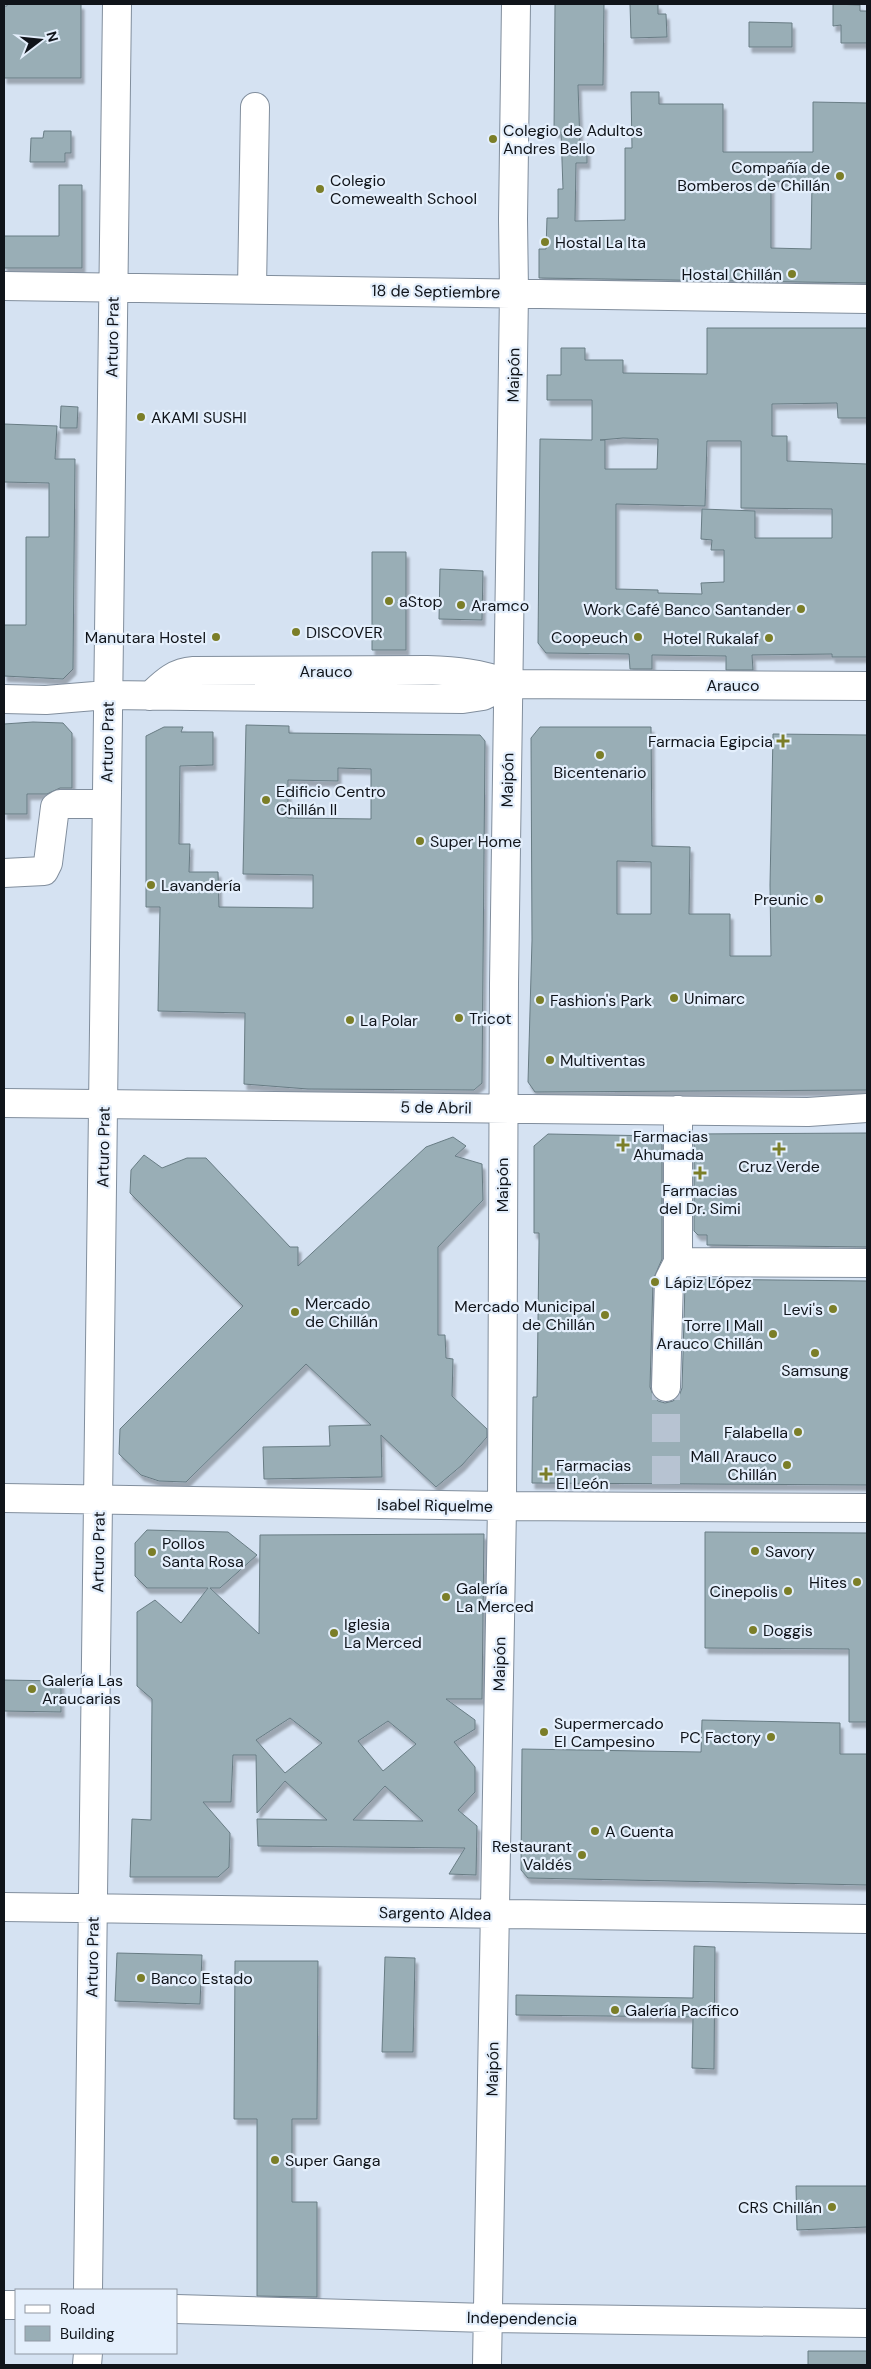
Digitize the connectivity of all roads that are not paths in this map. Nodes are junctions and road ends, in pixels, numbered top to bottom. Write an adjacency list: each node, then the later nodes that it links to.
1 (117, 4): 5 (street, Arturo Prat)
2 (516, 4): 7 (street, Maipón)
3 (255, 108): 6 (street)
4 (4, 286): 5 (street, 18 de Septiembre)
5 (113, 287): 6 (street, 18 de Septiembre); 11 (street, Arturo Prat)
6 (252, 289): 7 (street, 18 de Septiembre)
7 (514, 292): 8 (street, 18 de Septiembre); 9 (street, Maipón)
8 (867, 299)
9 (508, 684): 10 (street, Arauco); 11 (street, Arauco); 17 (street, Maipón)
10 (867, 686)
11 (107, 695): 12 (street, Arauco); 13 (street, Arturo Prat)
12 (4, 699)
13 (106, 804): 14 (street); 16 (street, Arturo Prat)
14 (4, 873)
15 (4, 1103): 16 (street, 5 de Abril)
16 (104, 1104): 17 (street, 5 de Abril); 24 (street, Arturo Prat)
17 (503, 1108): 19 (street, 5 de Abril); 25 (street, Maipón)
18 (867, 1108): 19 (street, 5 de Abril)
19 (678, 1110): 20 (street)
20 (678, 1262): 21 (street); 22 (street)
21 (867, 1263)
22 (666, 1387)
23 (4, 1498): 24 (street, Isabel Riquelme)
24 (98, 1499): 25 (street, Isabel Riquelme); 28 (street, Arturo Prat)
25 (502, 1506): 26 (street, Isabel Riquelme); 29 (street, Maipón)
26 (867, 1508)
27 (4, 1907): 28 (street, Sargento Aldea)
28 (93, 1908): 29 (street, Sargento Aldea); 31 (street, Arturo Prat)
29 (495, 1914): 30 (street, Sargento Aldea); 33 (street, Maipón)
30 (867, 1919)
31 (88, 2289)
32 (178, 2309): 33 (street, Independencia)
33 (488, 2318): 34 (street, Independencia); 35 (street, Maipón)
34 (867, 2323)
35 (487, 2365)

